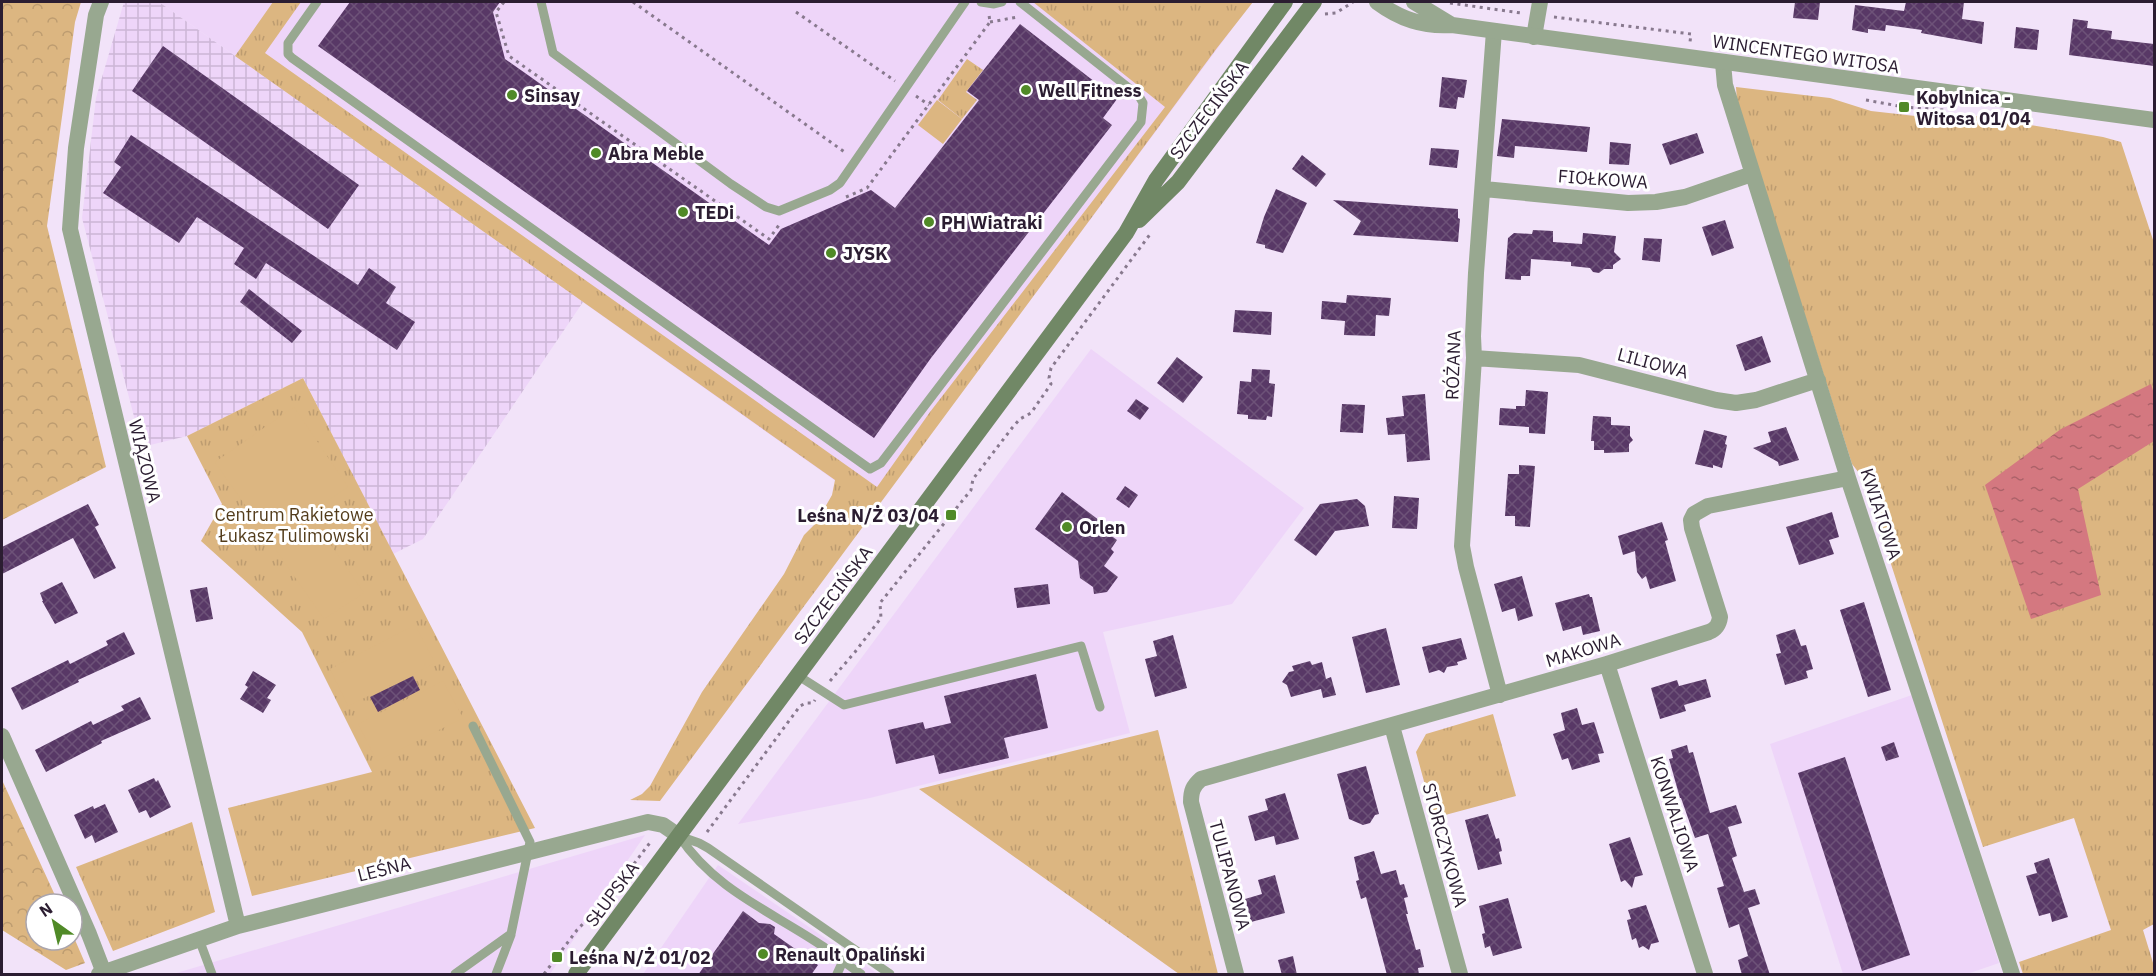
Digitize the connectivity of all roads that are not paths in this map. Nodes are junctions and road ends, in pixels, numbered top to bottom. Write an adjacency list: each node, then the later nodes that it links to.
1 (100, 2): 34 (street, WIĄZOWA)
2 (317, 2): 7 (lane)
3 (541, 2): 4 (lane)
4 (965, 2)
5 (984, 2): 6 (lane)
6 (1002, 2)
7 (1020, 2)
8 (1285, 2): 20 (main road, SZCZECIŃSKA)
9 (1377, 2): 13 (street, WINCENTEGO WITOSA)
10 (1414, 2): 13 (street, WINCENTEGO WITOSA)
11 (1319, 8): 20 (main road, SZCZECIŃSKA)
12 (1539, 8): 15 (street)
13 (1452, 25): 14 (street, WINCENTEGO WITOSA)
14 (1494, 31): 15 (street, WINCENTEGO WITOSA); 19 (street, RÓŻANA)
15 (1534, 37): 16 (street, WINCENTEGO WITOSA)
16 (1723, 63): 17 (street, WINCENTEGO WITOSA); 18 (street, KWIATOWA)
17 (2154, 120)
18 (1752, 174): 19 (street, FIOŁKOWA); 22 (street, KWIATOWA)
19 (1484, 189): 21 (street, RÓŻANA)
20 (1126, 233): 25 (main road, SZCZECIŃSKA)
21 (1474, 358): 22 (street, LILIOWA); 26 (street, RÓŻANA)
22 (1818, 380): 23 (street, KWIATOWA)
23 (1848, 478): 24 (street, MAKOWA); 49 (street, KWIATOWA)
24 (1607, 664): 26 (street, MAKOWA); 48 (street, KONWALIOWA)
25 (797, 675): 27 (lane); 32 (main road, SZCZECIŃSKA)
26 (1500, 695): 29 (street, MAKOWA)
27 (1100, 708)
28 (473, 726): 33 (lane)
29 (1392, 726): 31 (street, MAKOWA); 47 (street, STORCZYKOWA)
30 (2, 736): 38 (street)
31 (1194, 785): 46 (street, TULIPANOWA)
32 (679, 836): 33 (street, LEŚNA); 37 (lane); 42 (main road, SŁUPSKA); 45 (lane)
33 (528, 853): 34 (street, LEŚNA); 35 (lane)
34 (238, 926): 36 (street, LEŚNA)
35 (511, 934): 40 (lane); 41 (lane)
36 (199, 939): 38 (street, LEŚNA); 39 (lane)
37 (843, 961): 43 (lane); 44 (lane)
38 (102, 974)
39 (212, 975)
40 (455, 975)
41 (496, 975)
42 (576, 975)
43 (837, 975)
44 (861, 975)
45 (890, 975)
46 (1236, 975)
47 (1460, 975)
48 (1705, 975)
49 (2012, 975)

